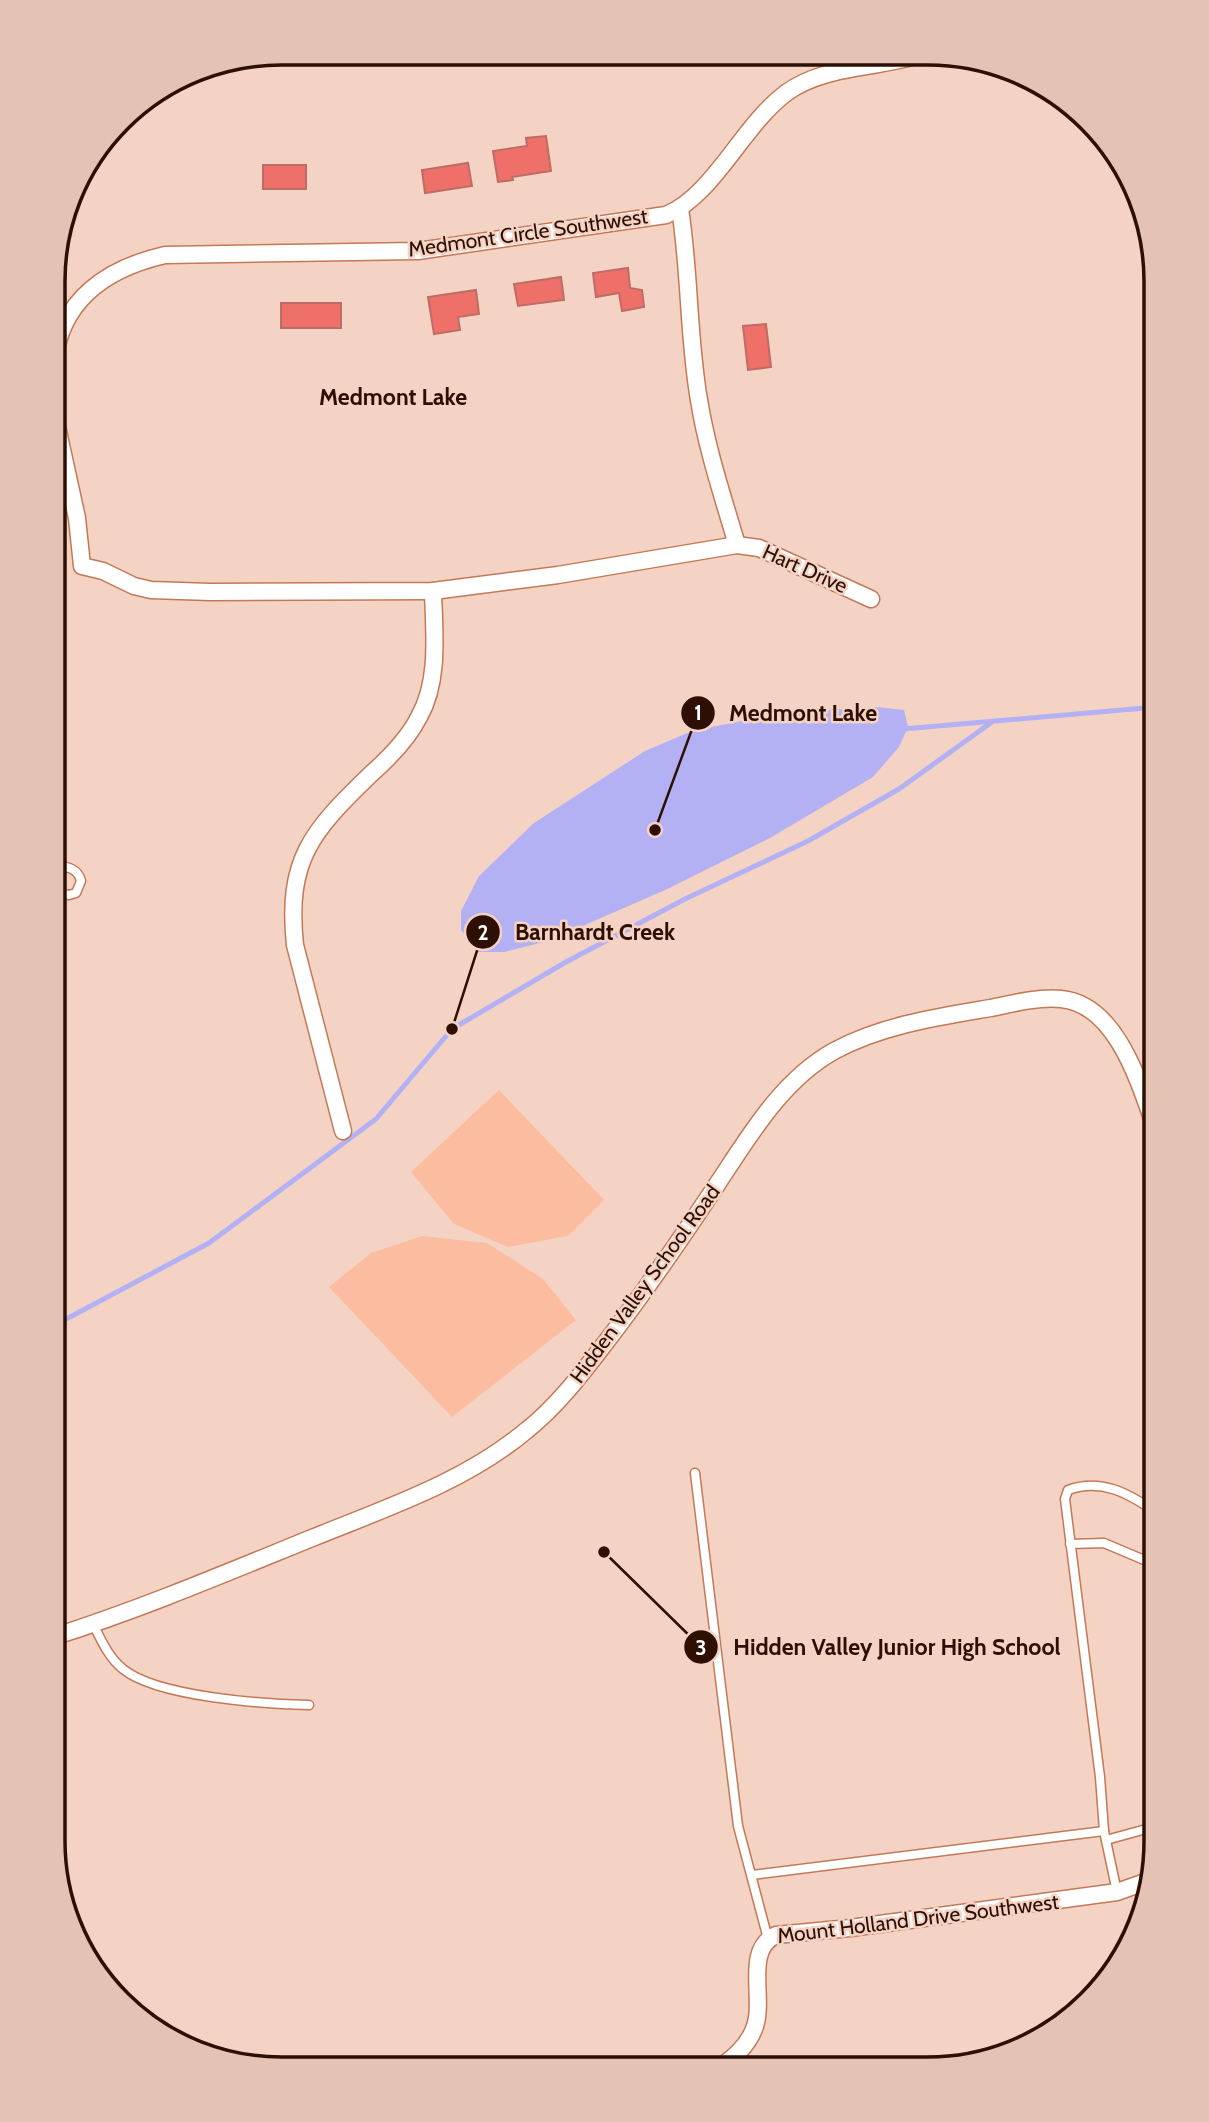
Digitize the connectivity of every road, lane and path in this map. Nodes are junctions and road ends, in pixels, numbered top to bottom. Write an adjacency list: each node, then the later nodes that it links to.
1 (883, 65): 2 (street, Medmont Circle Southwest)
2 (680, 209): 3 (street, Medmont Circle Southwest); 5 (street)
3 (65, 321)
4 (65, 463): 6 (street)
5 (737, 545): 6 (street); 7 (street, Hart Drive)
6 (433, 591): 11 (street)
7 (871, 598)
8 (65, 868): 9 (lane)
9 (65, 894)
10 (1144, 1101): 16 (street, Hidden Valley School Road)
11 (343, 1131)
12 (695, 1473): 21 (lane)
13 (1144, 1504): 14 (lane)
14 (1070, 1544): 15 (lane); 20 (lane)
15 (1144, 1560)
16 (93, 1624): 17 (street, Hidden Valley School Road); 18 (lane)
17 (65, 1633)
18 (309, 1705)
19 (1144, 1829): 20 (lane)
20 (1105, 1836): 21 (lane); 23 (lane)
21 (752, 1875): 24 (lane)
22 (1140, 1884): 23 (street)
23 (1117, 1892): 24 (street, Mount Holland Drive Southwest)
24 (768, 1939): 25 (street, Mount Holland Drive Southwest)
25 (735, 2057)

